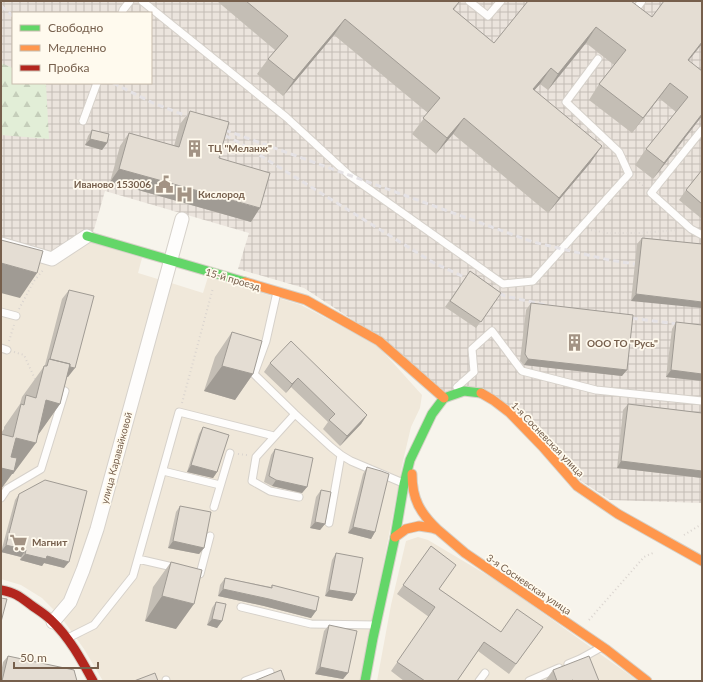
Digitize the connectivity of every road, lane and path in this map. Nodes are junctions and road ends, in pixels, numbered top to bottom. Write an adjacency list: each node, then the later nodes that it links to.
1 (130, 1): 6 (lane)
2 (142, 1): 15 (lane)
3 (469, 1): 4 (lane)
4 (501, 1)
5 (642, 1): 7 (lane)
6 (123, 12)
7 (634, 12)
8 (598, 59): 12 (lane)
9 (97, 84): 10 (lane)
10 (83, 121)
11 (702, 130): 13 (lane)
12 (629, 174): 13 (path); 15 (lane)
13 (651, 193): 16 (lane)
14 (182, 218): 21 (street, улица Каравайковой)
15 (581, 228): 16 (path)
16 (691, 229): 17 (lane)
17 (702, 235)
18 (87, 236): 20 (street, 15-й проезд); 21 (main road, 15-й проезд)
19 (1, 244): 20 (street)
20 (52, 259): 25 (path)
21 (171, 261): 22 (main road, 15-й проезд); 55 (street, улица Каравайковой)
22 (216, 274): 23 (main road, 15-й проезд); 30 (path)
23 (277, 292): 28 (main road, 15-й проезд); 31 (lane)
24 (3, 315): 25 (lane)
25 (16, 316): 26 (path)
26 (4, 349): 27 (path)
27 (35, 379): 41 (lane)
28 (444, 398): 29 (lane); 34 (main road); 48 (main road, 1-я Сосневская улица)
29 (702, 401)
30 (179, 412): 32 (lane); 37 (lane)
31 (295, 414): 32 (lane); 35 (lane)
32 (274, 436): 36 (lane)
33 (230, 453): 36 (path); 39 (lane)
34 (414, 453): 38 (main road); 45 (main road)
35 (341, 455): 38 (lane); 43 (lane)
36 (256, 457): 40 (lane)
37 (163, 471): 39 (lane); 49 (lane)
38 (404, 484): 47 (main road)
39 (220, 485): 42 (lane)
40 (300, 497)
41 (1, 498)
42 (214, 507)
43 (329, 523)
44 (702, 524): 48 (path)
45 (438, 530): 47 (main road, 3-я Сосневская улица); 57 (main road, 3-я Сосневская улица)
46 (210, 536): 52 (lane)
47 (395, 537): 56 (main road)
48 (672, 544): 50 (main road, 1-я Сосневская улица); 57 (path)
49 (138, 559): 51 (lane); 58 (lane)
50 (702, 561)
51 (185, 570)
52 (193, 572)
53 (1, 590): 55 (main road)
54 (240, 608): 56 (lane)
55 (53, 622): 58 (main road)
56 (376, 625): 64 (main road)
57 (581, 632): 59 (main road, 3-я Сосневская улица)
58 (67, 638): 62 (main road)
59 (602, 646): 66 (lane); 67 (main road, 3-я Сосневская улица)
60 (270, 672): 63 (lane)
61 (485, 673): 65 (lane)
62 (93, 681)
63 (245, 681)
64 (365, 681)
65 (479, 681)
66 (529, 681)
67 (647, 681)

